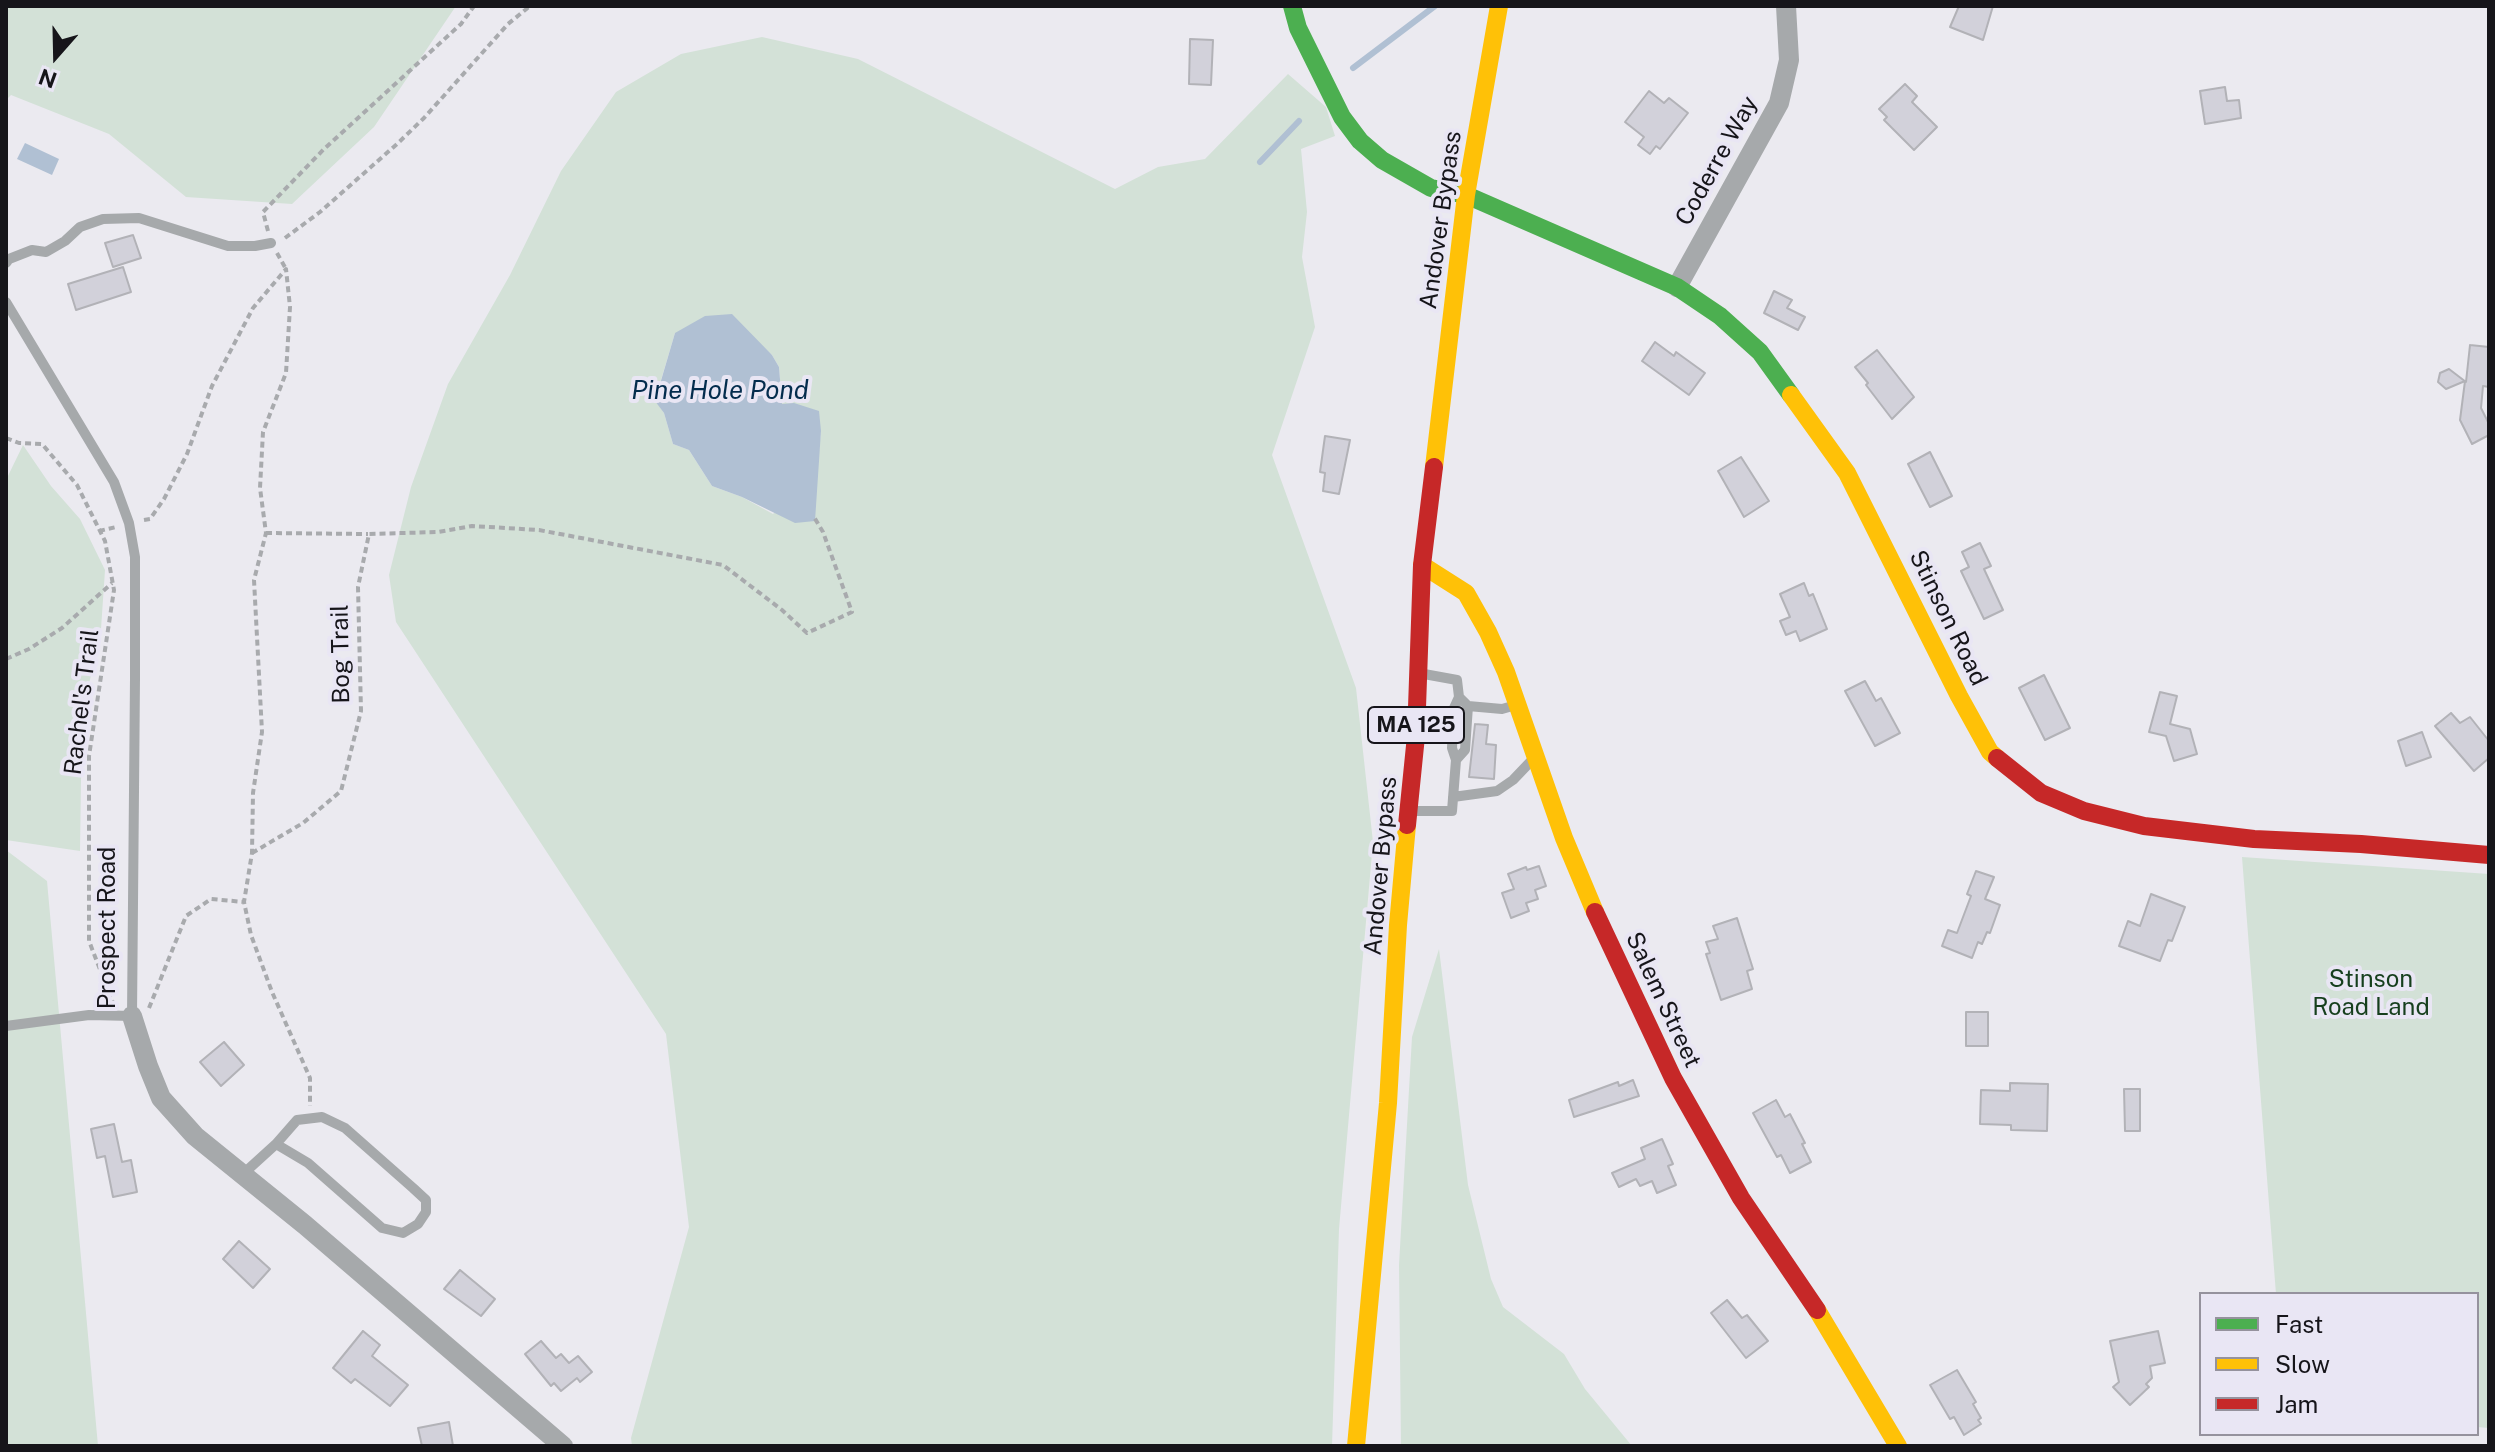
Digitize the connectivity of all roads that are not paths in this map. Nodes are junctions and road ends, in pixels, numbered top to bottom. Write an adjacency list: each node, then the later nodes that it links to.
1 (1292, 6): 4 (street)
2 (1499, 6): 4 (street, Andover Bypass / MA 125)
3 (1786, 6): 7 (street, Coderre Way)
4 (1466, 195): 7 (street, Stinson Road); 9 (street, Andover Bypass / MA 125)
5 (271, 243): 6 (lane)
6 (6, 263)
7 (1677, 287): 18 (street, Stinson Road)
8 (6, 302): 19 (lane, Prospect Road)
9 (1422, 565): 10 (street, Andover Bypass / MA 125); 12 (street, Salem Street)
10 (1418, 673): 11 (lane); 17 (street, Andover Bypass / MA 125)
11 (1459, 697): 13 (lane); 15 (lane)
12 (1518, 704): 13 (lane); 14 (street, Salem Street)
13 (1468, 706): 15 (lane)
14 (1536, 757): 16 (lane); 25 (street, Salem Street)
15 (1456, 760): 16 (lane)
16 (1453, 797): 17 (lane)
17 (1409, 811): 24 (street, Andover Bypass / MA 125)
18 (2489, 855)
19 (129, 1021): 20 (lane); 22 (street, Prospect Road)
20 (6, 1026)
21 (276, 1144): 21 (lane); 22 (lane)
22 (243, 1174): 23 (street, Prospect Road)
23 (563, 1446)
24 (1356, 1446)
25 (1898, 1446)

